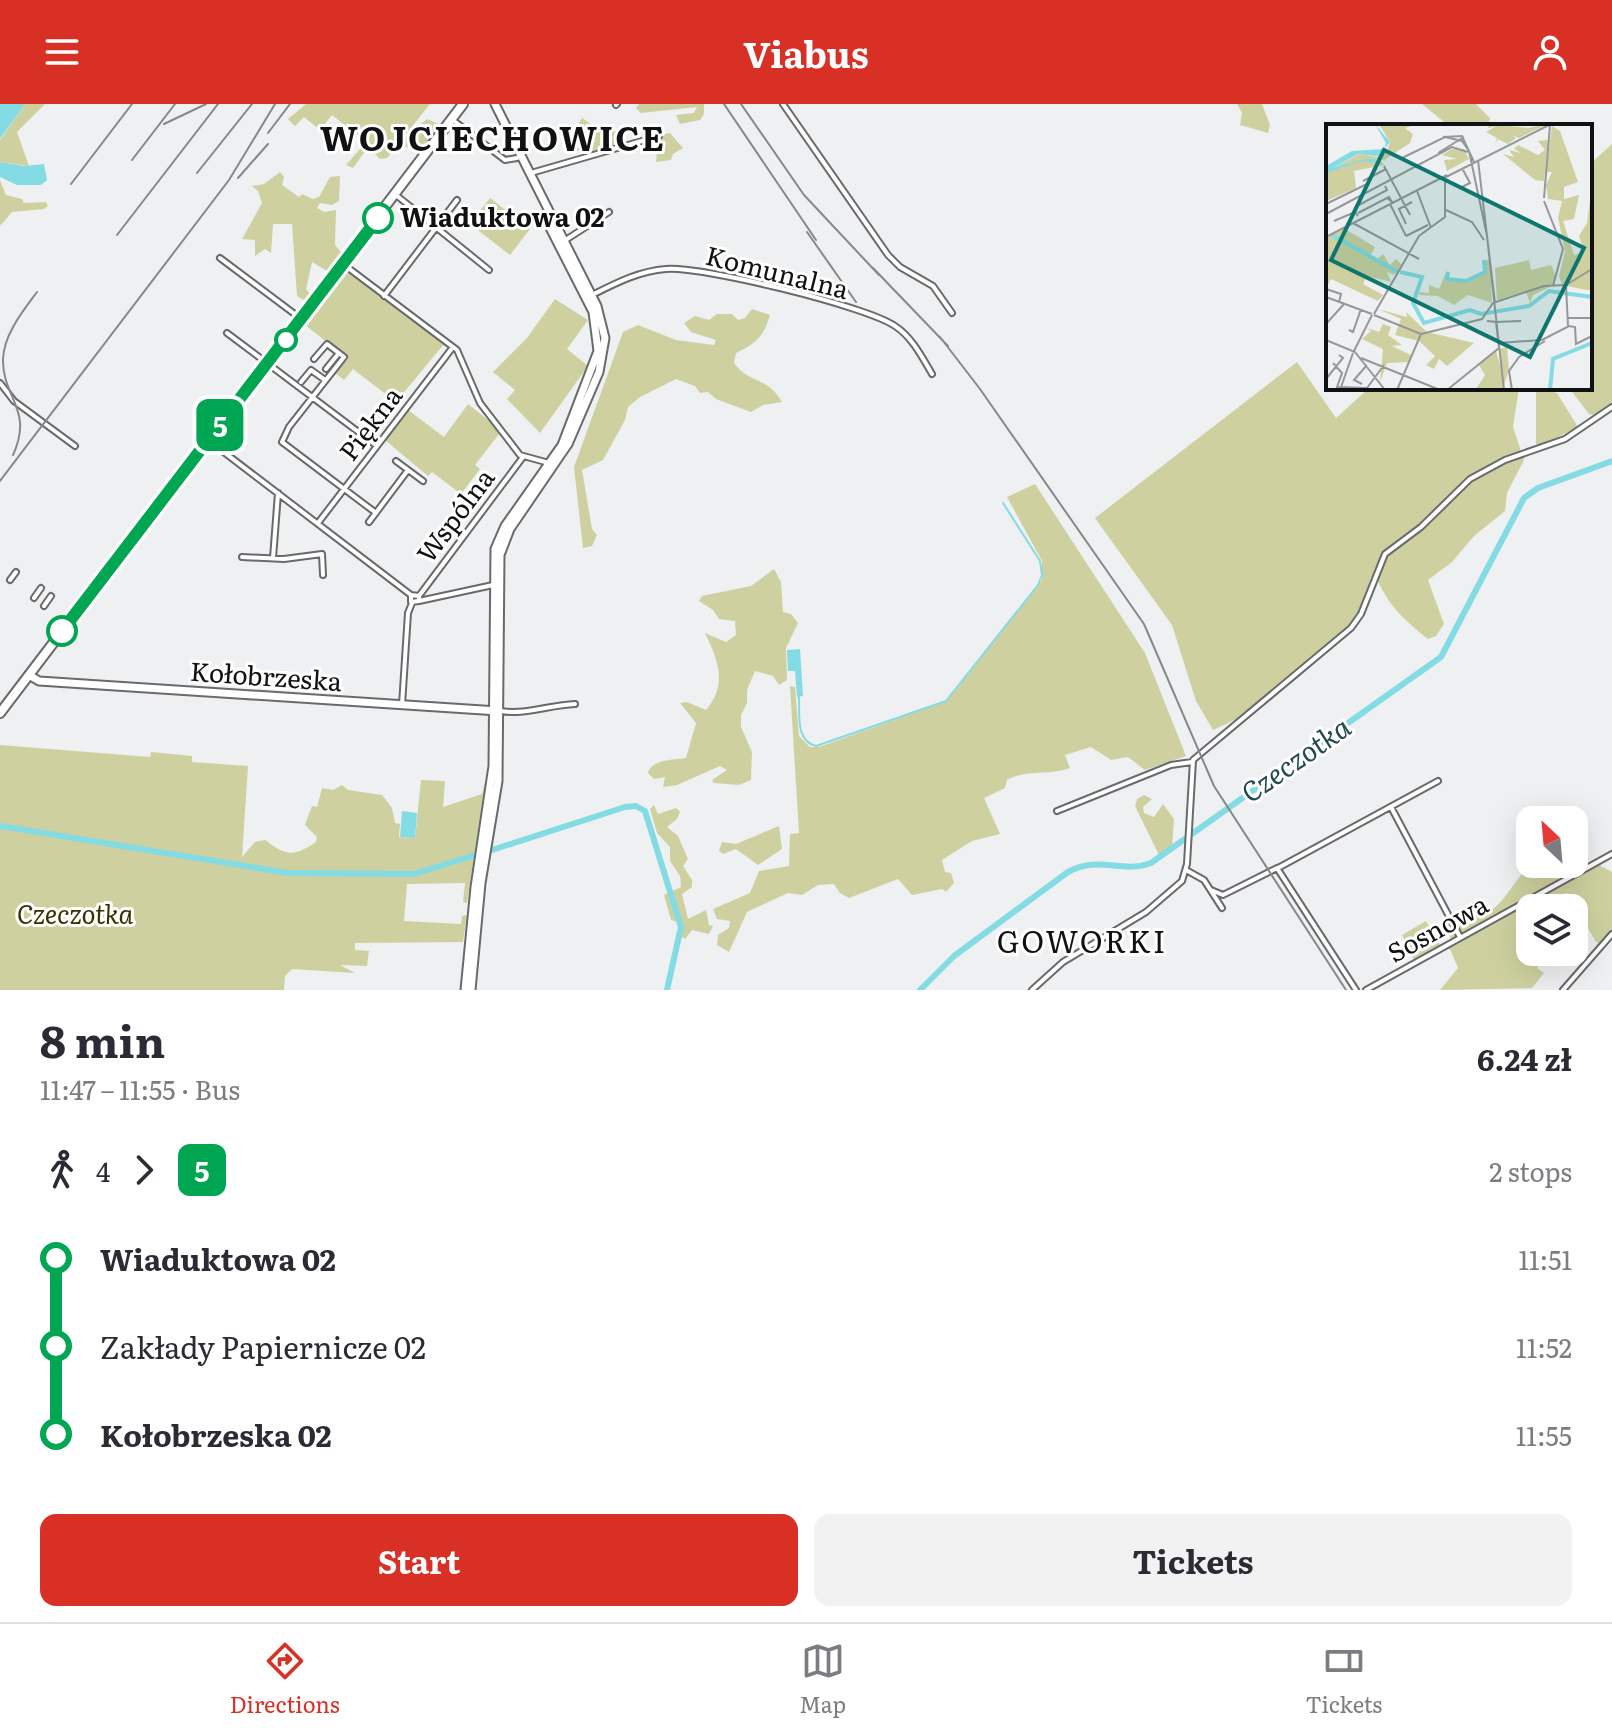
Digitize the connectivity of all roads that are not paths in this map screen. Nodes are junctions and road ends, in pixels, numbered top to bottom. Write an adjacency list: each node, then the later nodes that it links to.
1 (465, 104): 4 (main road); 6 (main road)
2 (492, 104): 7 (main road); 8 (main road)
3 (783, 104): 19 (street)
4 (454, 121): 6 (main road); 7 (street)
5 (659, 136): 8 (street)
6 (435, 142): 9 (main road)
7 (517, 158): 13 (main road)
8 (529, 174): 13 (main road)
9 (396, 195): 12 (street); 15 (main road)
10 (457, 200): 12 (street)
11 (609, 212): 13 (street)
12 (435, 226): 16 (street); 18 (street)
13 (563, 244): 17 (main road); 38 (main road)
14 (220, 258): 20 (street)
15 (343, 264): 18 (street); 20 (main road)
16 (489, 270)
17 (592, 295): 27 (street, Komunalna); 62 (main road)
18 (384, 296): 22 (street)
19 (952, 313)
20 (302, 319): 25 (main road)
21 (227, 333): 25 (street)
22 (453, 347): 35 (street, Piękna); 36 (street)
23 (339, 353): 24 (street); 26 (street); 28 (street)
24 (314, 359)
25 (267, 365): 31 (street); 33 (main road)
26 (326, 369)
27 (932, 374)
28 (325, 380): 29 (street); 31 (street)
29 (301, 382)
30 (0, 383): 34 (street)
31 (311, 398): 35 (street); 41 (street)
32 (1612, 407): 64 (street)
33 (208, 440): 42 (street); 59 (main road)
34 (75, 446)
35 (377, 446): 41 (street, Piękna)
36 (523, 457): 38 (street); 56 (street, Wspólna)
37 (396, 461): 39 (street)
38 (551, 464): 51 (main road)
39 (408, 470): 40 (street); 43 (street)
40 (423, 481)
41 (344, 489): 43 (street); 45 (street, Piękna)
42 (278, 493): 45 (street); 47 (street)
43 (376, 513): 44 (street)
44 (369, 522)
45 (318, 523): 53 (street)
46 (242, 557): 47 (street)
47 (273, 558): 49 (street)
48 (16, 572): 50 (street)
49 (323, 575)
50 (10, 580)
51 (493, 585): 56 (street); 62 (main road)
52 (41, 588): 55 (street)
53 (411, 595): 56 (street); 57 (street)
54 (51, 596): 58 (street)
55 (34, 598)
56 (419, 598): 57 (street)
57 (412, 603): 61 (street)
58 (44, 606)
59 (29, 675): 61 (main road, Kołobrzeska); 63 (main road)
60 (575, 704): 62 (street)
61 (402, 705): 62 (main road, Kołobrzeska)
62 (497, 710): 75 (main road)
63 (0, 713)
64 (1192, 762): 67 (street); 70 (street)
65 (1438, 781): 66 (street)
66 (1391, 807): 69 (street); 74 (street)
67 (1057, 811)
68 (1612, 854): 74 (street, Sosnowa)
69 (1277, 868): 71 (street); 77 (street)
70 (1186, 870): 71 (street); 76 (street)
71 (1211, 890): 72 (street)
72 (1222, 908)
73 (1612, 934): 79 (street)
74 (1460, 937): 78 (street, Sosnowa)
75 (468, 990)
76 (1032, 990)
77 (1356, 990)
78 (1366, 990)
79 (1563, 990)

